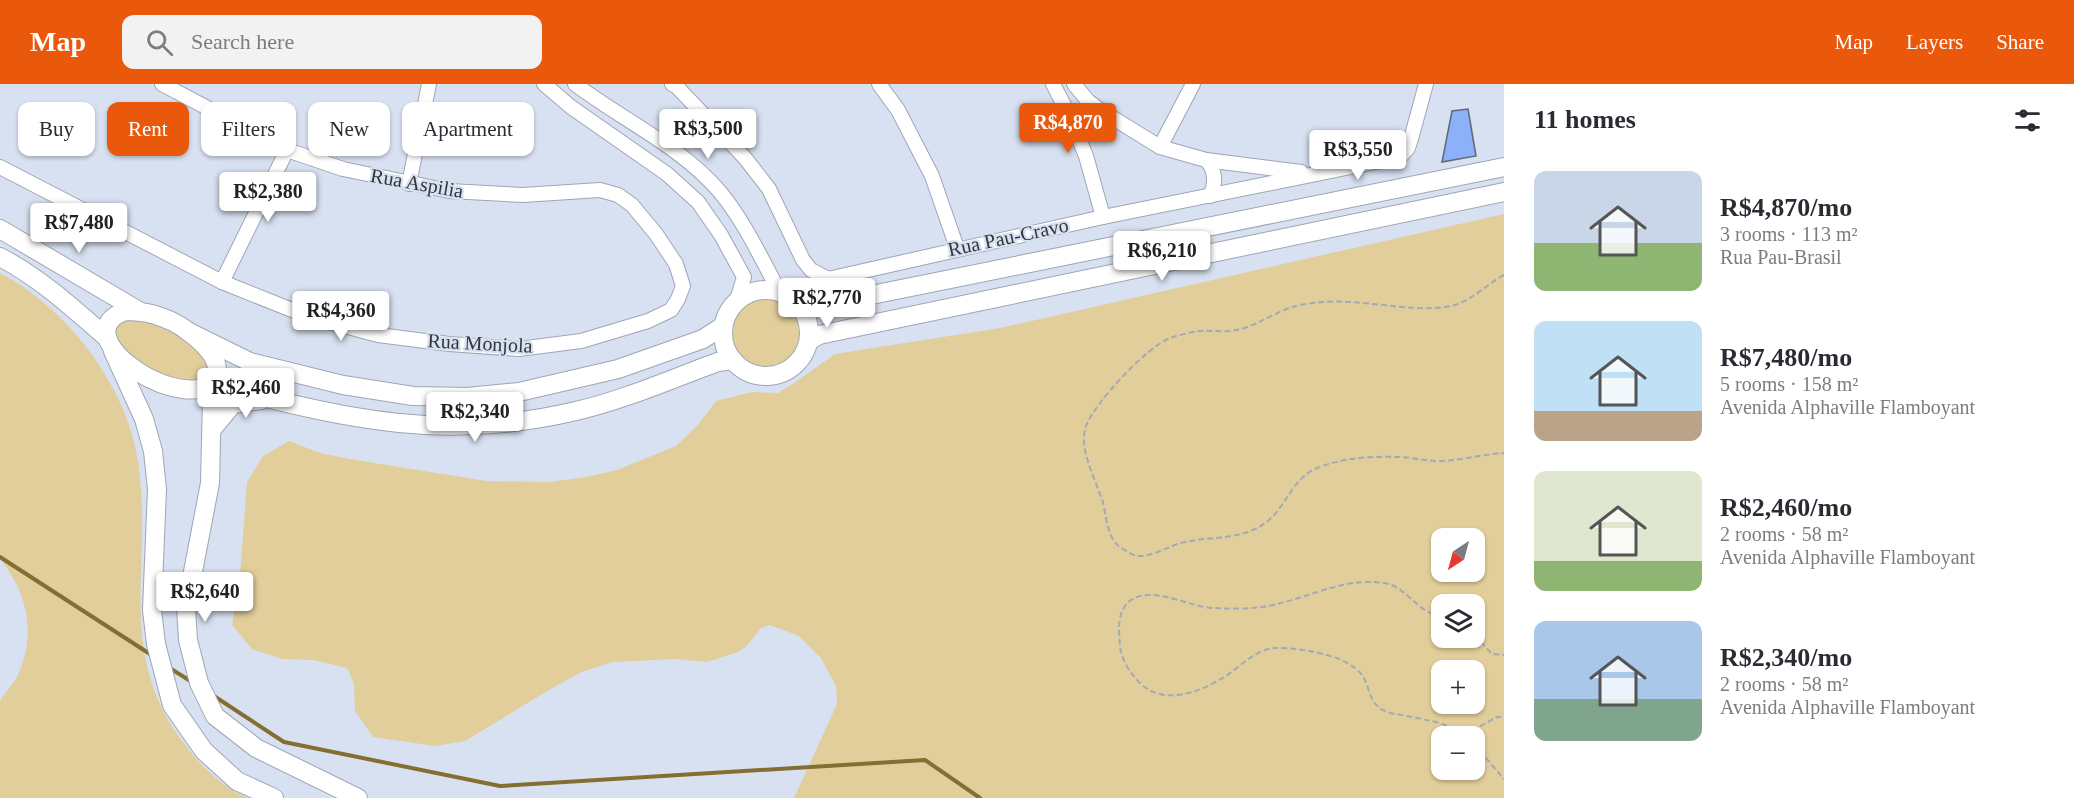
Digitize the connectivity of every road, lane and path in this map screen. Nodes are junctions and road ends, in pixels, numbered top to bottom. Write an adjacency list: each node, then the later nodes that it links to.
1 (162, 84): 12 (street, Rua Aspilia)
2 (429, 84): 21 (street)
3 (544, 84): 32 (street)
4 (575, 84): 31 (street)
5 (879, 84): 27 (street)
6 (1053, 84): 13 (street)
7 (1074, 84): 11 (street)
8 (1193, 84): 14 (street)
9 (1426, 84): 20 (street, Rua Pau-Cravo)
10 (676, 85): 27 (street, Rua Pau-Cravo)
11 (1088, 101): 13 (street); 14 (street)
12 (201, 105)
13 (1068, 113): 25 (street)
14 (1160, 147): 17 (street)
15 (296, 153): 21 (street, Rua Aspilia)
16 (284, 156): 30 (street)
17 (1206, 160): 20 (street); 24 (street)
18 (0, 167): 30 (street, Rua Monjola)
19 (1504, 167): 33 (street)
20 (1309, 174): 24 (street, Rua Pau-Cravo)
21 (409, 184): 23 (street, Rua Aspilia)
22 (1504, 192): 37 (street)
23 (618, 195): 30 (street, Rua Monjola)
24 (1210, 196): 25 (street, Rua Pau-Cravo)
25 (1103, 217): 27 (street, Rua Pau-Cravo)
26 (0, 229): 34 (street)
27 (957, 248)
28 (0, 256): 38 (street)
29 (1504, 275): 43 (path)
30 (222, 282)
31 (779, 291): 32 (street); 33 (street)
32 (737, 300): 35 (street)
33 (800, 306): 37 (street)
34 (139, 311): 36 (street); 38 (street)
35 (723, 326): 36 (street); 39 (street)
36 (187, 331): 40 (street)
37 (809, 341): 39 (street)
38 (110, 344): 40 (street); 52 (street)
39 (733, 360): 41 (street)
40 (211, 385): 41 (street); 42 (street)
41 (274, 399): 42 (street)
42 (212, 429): 53 (street)
43 (1504, 453)
44 (1431, 612): 48 (path)
45 (1485, 646): 46 (path)
46 (1504, 655)
47 (1504, 717): 49 (path)
48 (1448, 726)
49 (1482, 726)
50 (1485, 757): 51 (path)
51 (1504, 779)
52 (274, 798)
53 (358, 798)

